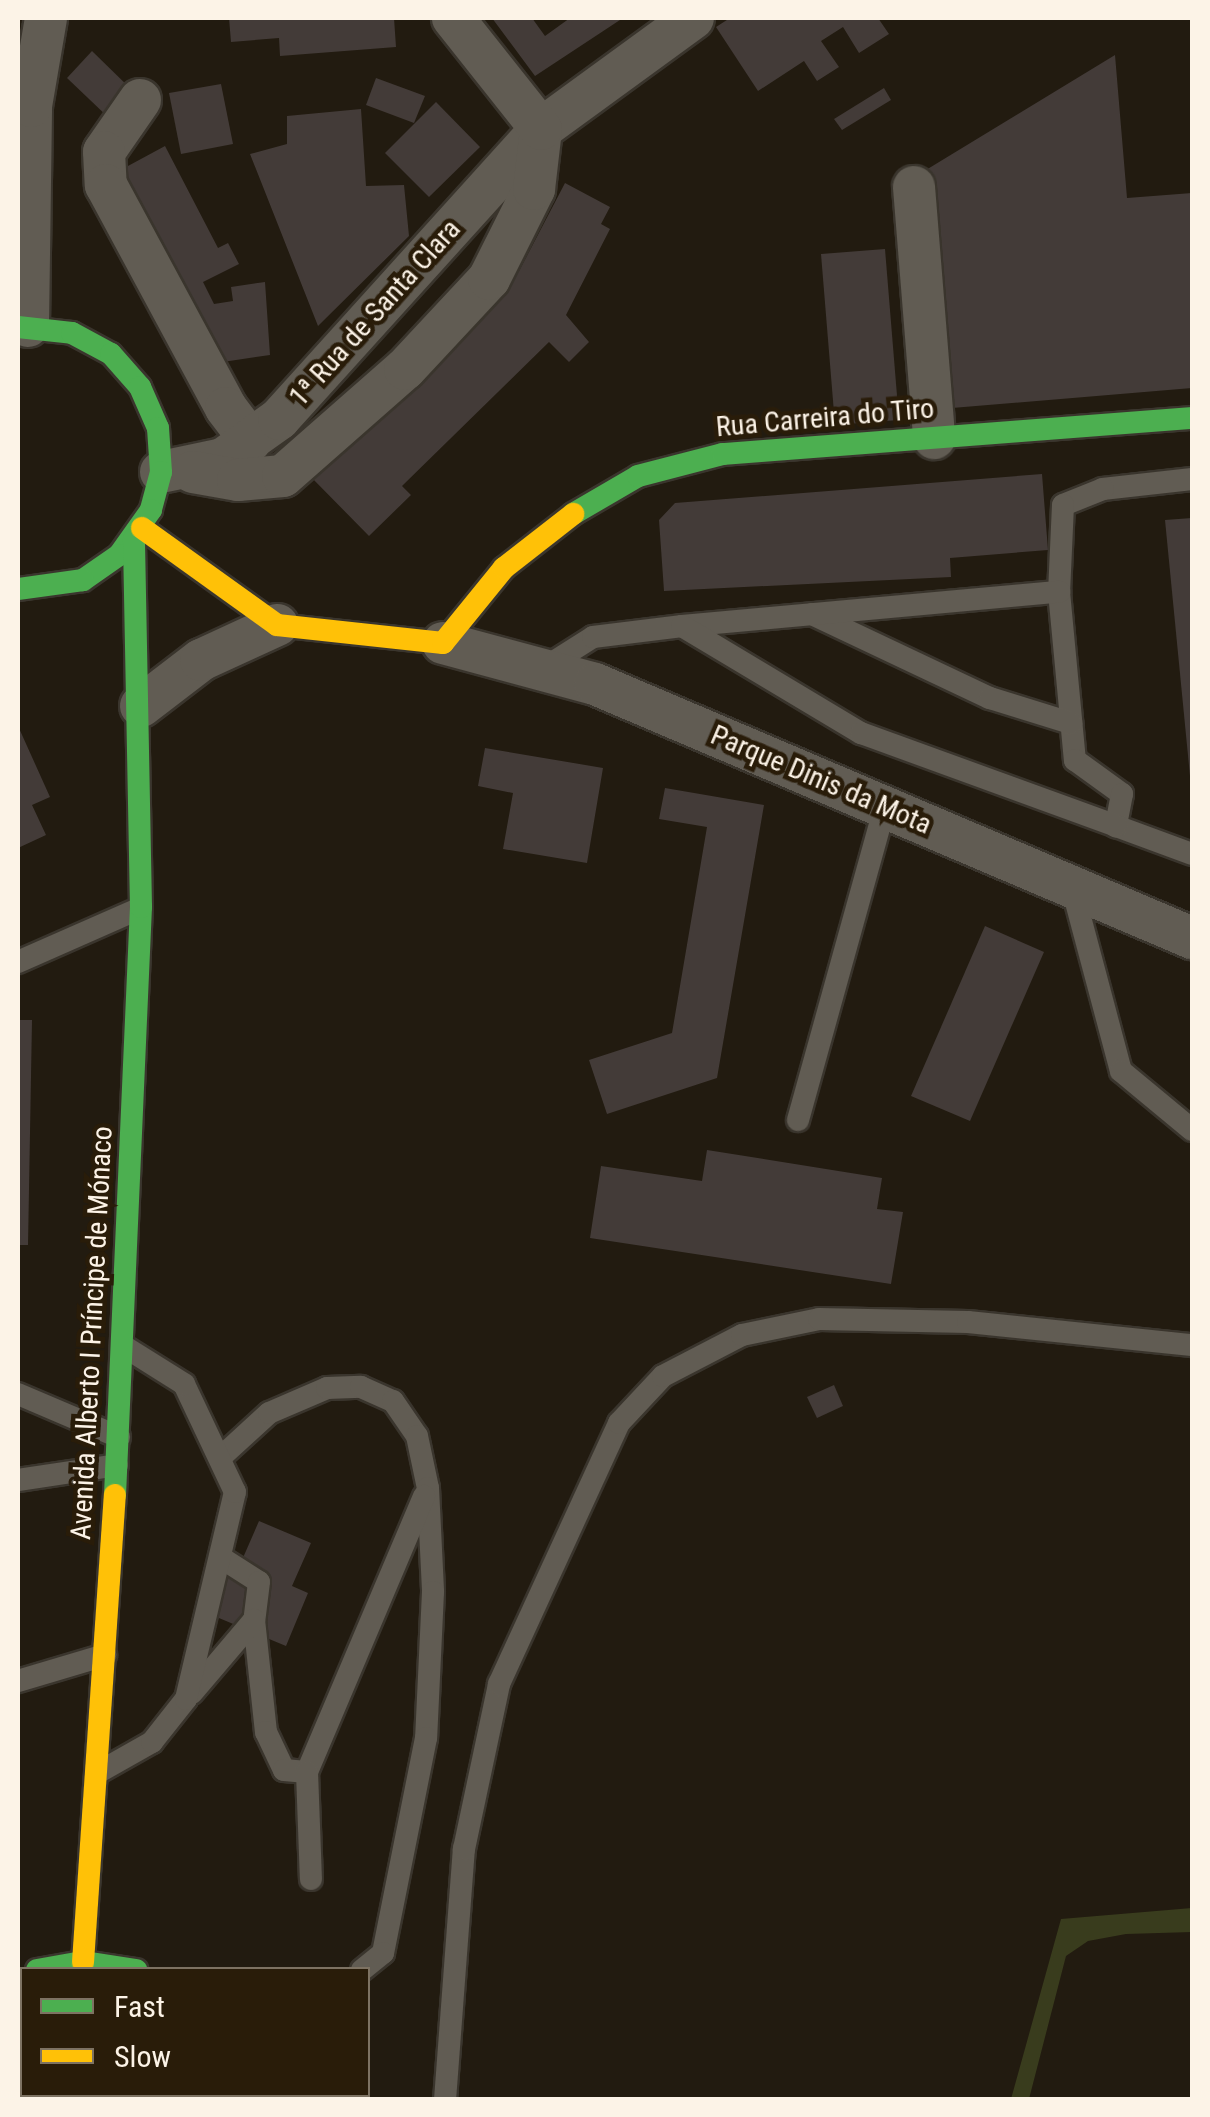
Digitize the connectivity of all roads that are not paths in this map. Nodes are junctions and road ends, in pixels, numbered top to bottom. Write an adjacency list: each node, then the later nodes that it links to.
1 (46, 18): 7 (street)
2 (453, 18): 5 (street)
3 (693, 18): 5 (street)
4 (140, 100): 10 (street)
5 (541, 129): 10 (street, 1ª Rua de Santa Clara); 11 (street, 1ª Rua de Santa Clara)
6 (914, 187): 9 (street)
7 (23, 326): 11 (main road)
8 (1192, 418): 9 (main road, Rua Carreira do Tiro)
9 (934, 438): 20 (main road, Rua Carreira do Tiro)
10 (251, 441): 11 (street, 1ª Rua de Santa Clara)
11 (175, 471): 13 (main road)
12 (1192, 480): 16 (lane)
13 (138, 533): 14 (main road); 18 (main road); 22 (main road, Avenida Alberto I Príncipe de Mónaco)
14 (82, 580): 15 (main road); 22 (main road, Avenida Alberto I Príncipe de Mónaco)
15 (18, 590)
16 (1059, 592): 17 (lane); 23 (lane)
17 (812, 614): 19 (lane); 23 (lane)
18 (277, 626): 20 (main road); 22 (street)
19 (682, 626): 21 (lane); 25 (lane)
20 (442, 644): 21 (street, Parque Dinis da Mota)
21 (544, 668): 24 (street, Parque Dinis da Mota)
22 (141, 706): 28 (main road, Avenida Alberto I Príncipe de Mónaco)
23 (1072, 723): 25 (lane)
24 (885, 807): 27 (street, Parque Dinis da Mota); 31 (lane)
25 (1116, 826): 26 (lane)
26 (1192, 854)
27 (1072, 886): 29 (street, Parque Dinis da Mota); 32 (lane)
28 (141, 907): 30 (lane); 34 (main road, Avenida Alberto I Príncipe de Mónaco)
29 (1192, 938)
30 (18, 962)
31 (798, 1120)
32 (1192, 1130)
33 (1192, 1345): 53 (lane)
34 (124, 1346): 36 (main road, Avenida Alberto I Príncipe de Mónaco); 37 (lane)
35 (18, 1394): 36 (lane)
36 (118, 1436): 38 (main road, Avenida Alberto I Príncipe de Mónaco)
37 (220, 1457): 40 (lane); 41 (lane)
38 (116, 1465): 39 (lane); 43 (main road, Avenida Alberto I Príncipe de Mónaco)
39 (18, 1480)
40 (428, 1488): 46 (lane); 52 (lane)
41 (220, 1557): 42 (lane); 45 (lane)
42 (254, 1620): 45 (lane); 46 (lane)
43 (106, 1656): 44 (lane); 47 (main road, Avenida Alberto I Príncipe de Mónaco)
44 (18, 1681)
45 (186, 1699): 47 (lane)
46 (307, 1772): 48 (lane)
47 (96, 1774): 49 (main road, Avenida Alberto I Príncipe de Mónaco)
48 (311, 1879)
49 (83, 1962): 50 (main road); 51 (main road)
50 (54, 1967)
51 (116, 1967)
52 (366, 1967)
53 (444, 2100)

